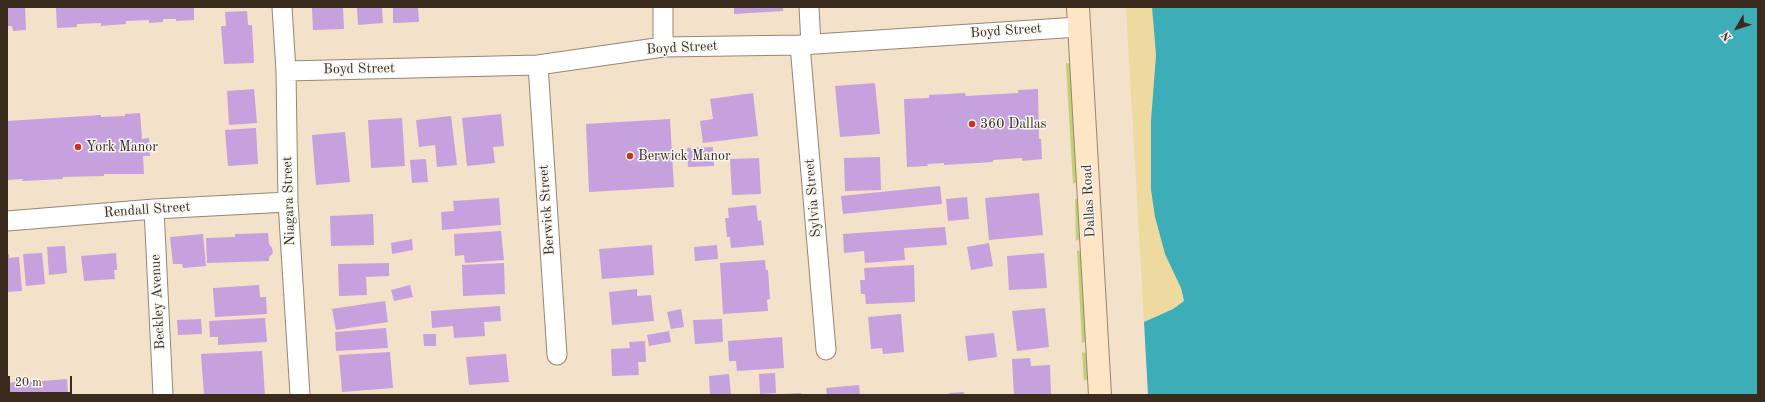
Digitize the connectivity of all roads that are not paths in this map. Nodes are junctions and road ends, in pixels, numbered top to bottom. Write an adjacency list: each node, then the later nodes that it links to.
1 (282, 7): 8 (street, Niagara Street)
2 (663, 7): 6 (street)
3 (809, 7): 5 (street, Sylvia Street)
4 (1078, 17): 5 (street, Boyd Street); 16 (main road, Dallas Road)
5 (805, 45): 6 (street, Boyd Street); 12 (street, Sylvia Street)
6 (663, 47): 7 (street, Boyd Street)
7 (538, 65): 8 (street, Boyd Street); 13 (street, Berwick Street)
8 (286, 71): 9 (street, Niagara Street)
9 (288, 202): 10 (street, Rendall Street); 15 (street, Niagara Street)
10 (154, 209): 11 (street, Rendall Street); 14 (street, Beckley Avenue)
11 (7, 221)
12 (826, 350)
13 (557, 355)
14 (163, 395)
15 (300, 395)
16 (1100, 395)

